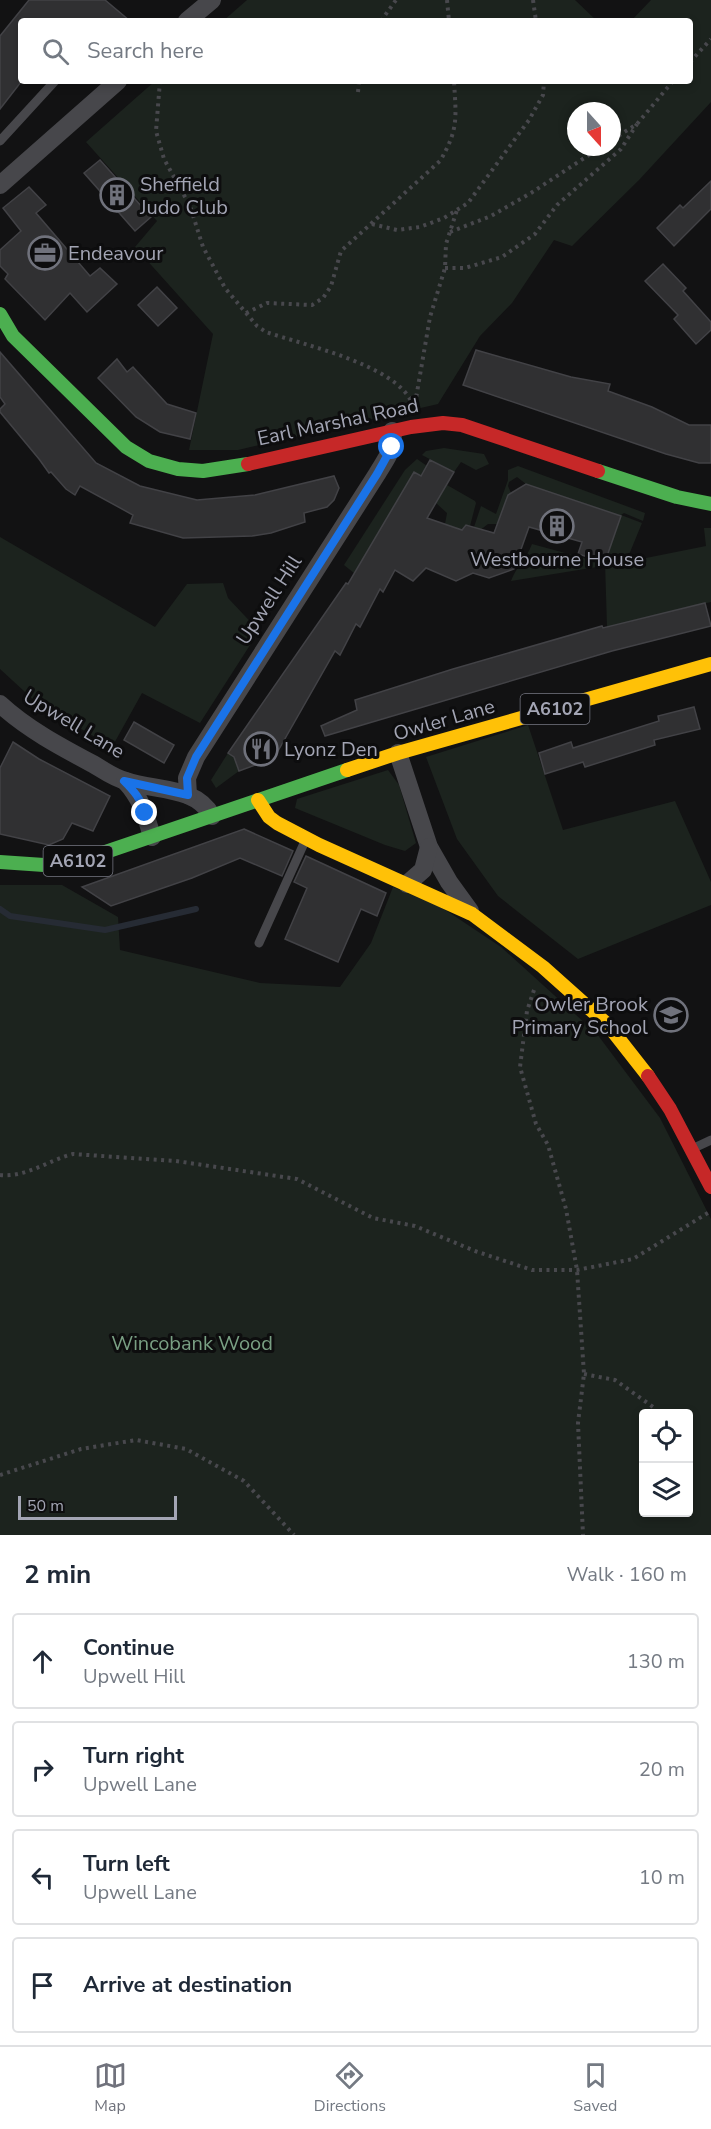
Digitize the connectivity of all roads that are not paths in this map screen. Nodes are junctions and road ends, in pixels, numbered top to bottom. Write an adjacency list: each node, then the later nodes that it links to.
1 (212, 0): 2 (street)
2 (191, 18)
3 (52, 84): 5 (lane)
4 (115, 84): 6 (street)
5 (0, 141)
6 (0, 184)
7 (0, 314): 8 (street, Earl Marshal Road)
8 (7, 334): 9 (street, Earl Marshal Road)
9 (392, 431): 10 (street, Earl Marshal Road); 15 (street, Upwell Hill)
10 (711, 504)
11 (711, 664): 13 (street, Owler Lane / A6102)
12 (0, 704): 14 (street, Upwell Lane)
13 (398, 753): 16 (street, Owler Lane / A6102); 20 (street)
14 (124, 781): 15 (street, Upwell Lane); 18 (street, Upwell Lane)
15 (188, 795): 17 (street, Upwell Lane)
16 (258, 800): 17 (street, A6102); 19 (street)
17 (212, 816): 18 (street, A6102)
18 (152, 837): 21 (street, A6102)
19 (312, 842): 22 (street); 24 (lane)
20 (429, 847): 22 (street); 23 (street)
21 (0, 862)
22 (407, 884): 23 (street)
23 (472, 914): 26 (street)
24 (259, 943)
25 (711, 1140): 26 (lane)
26 (692, 1149): 27 (street)
27 (711, 1187)

